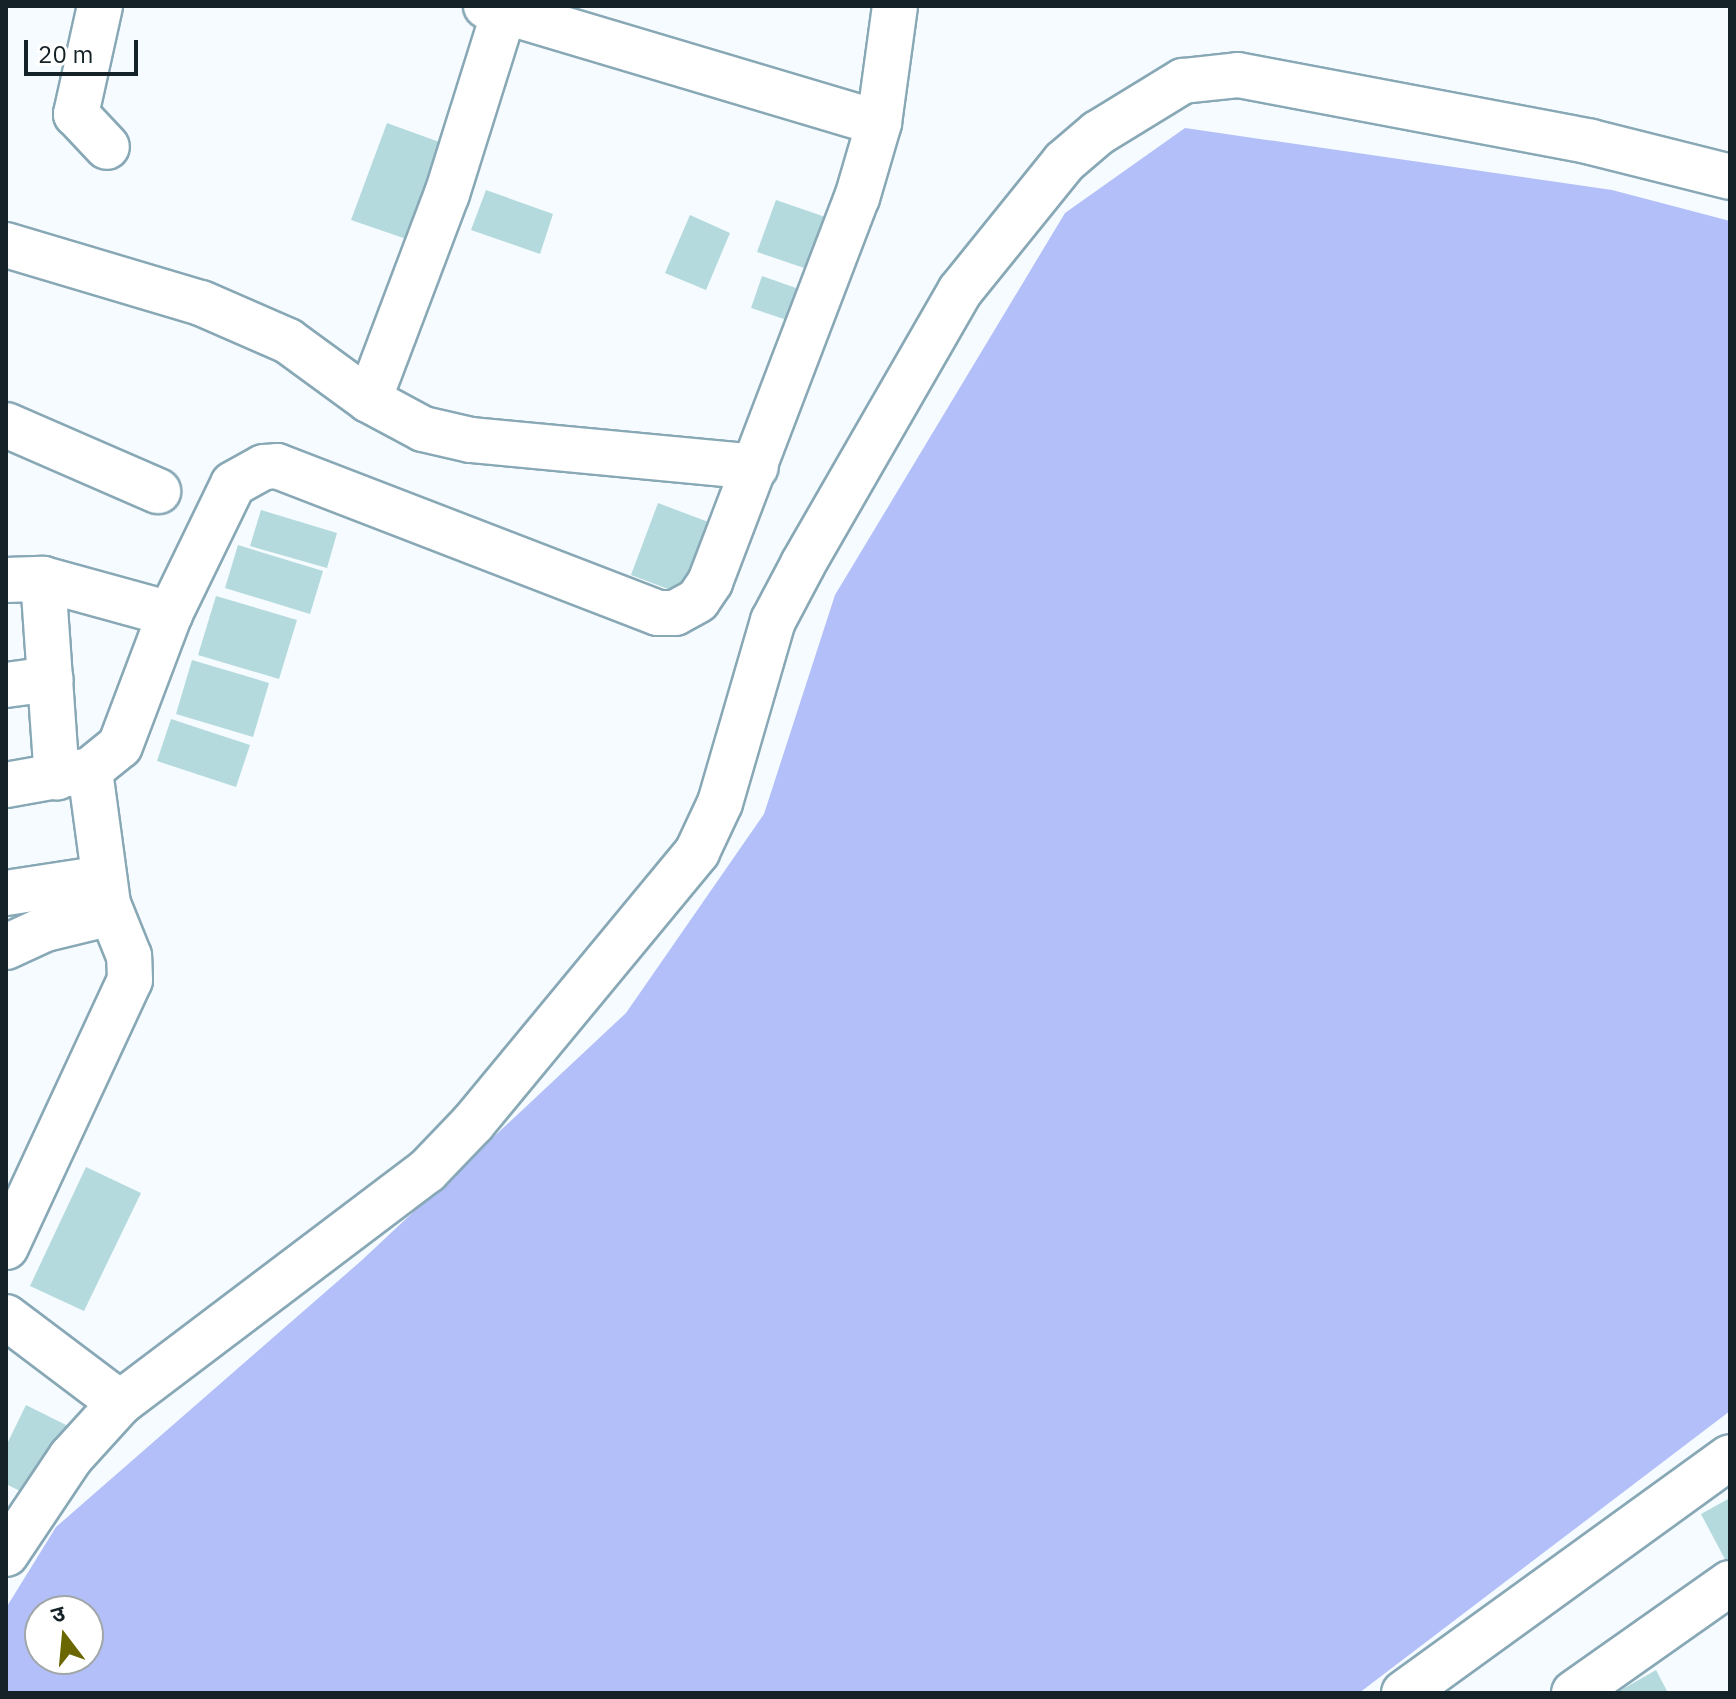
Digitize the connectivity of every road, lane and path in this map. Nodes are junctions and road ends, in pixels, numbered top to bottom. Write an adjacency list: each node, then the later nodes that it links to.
1 (100, 6): 5 (street)
2 (895, 6): 4 (street)
3 (499, 8): 4 (street); 8 (street)
4 (879, 123): 10 (street)
5 (107, 147)
6 (1730, 177): 23 (street)
7 (6, 245): 8 (street)
8 (369, 400): 10 (street)
9 (6, 425): 11 (street)
10 (756, 467): 13 (street)
11 (158, 491)
12 (25, 580): 13 (street); 14 (street)
13 (170, 614): 16 (street)
14 (51, 679): 15 (street); 16 (street)
15 (6, 685)
16 (74, 774): 17 (street); 19 (street)
17 (6, 785)
18 (6, 893): 19 (street)
19 (107, 895): 20 (street); 21 (street)
20 (6, 947)
21 (6, 1247)
22 (6, 1317): 23 (street)
23 (120, 1403): 25 (street)
24 (1730, 1457): 27 (street)
25 (14, 1529)
26 (1730, 1583): 28 (street)
27 (1404, 1693)
28 (1574, 1693)

